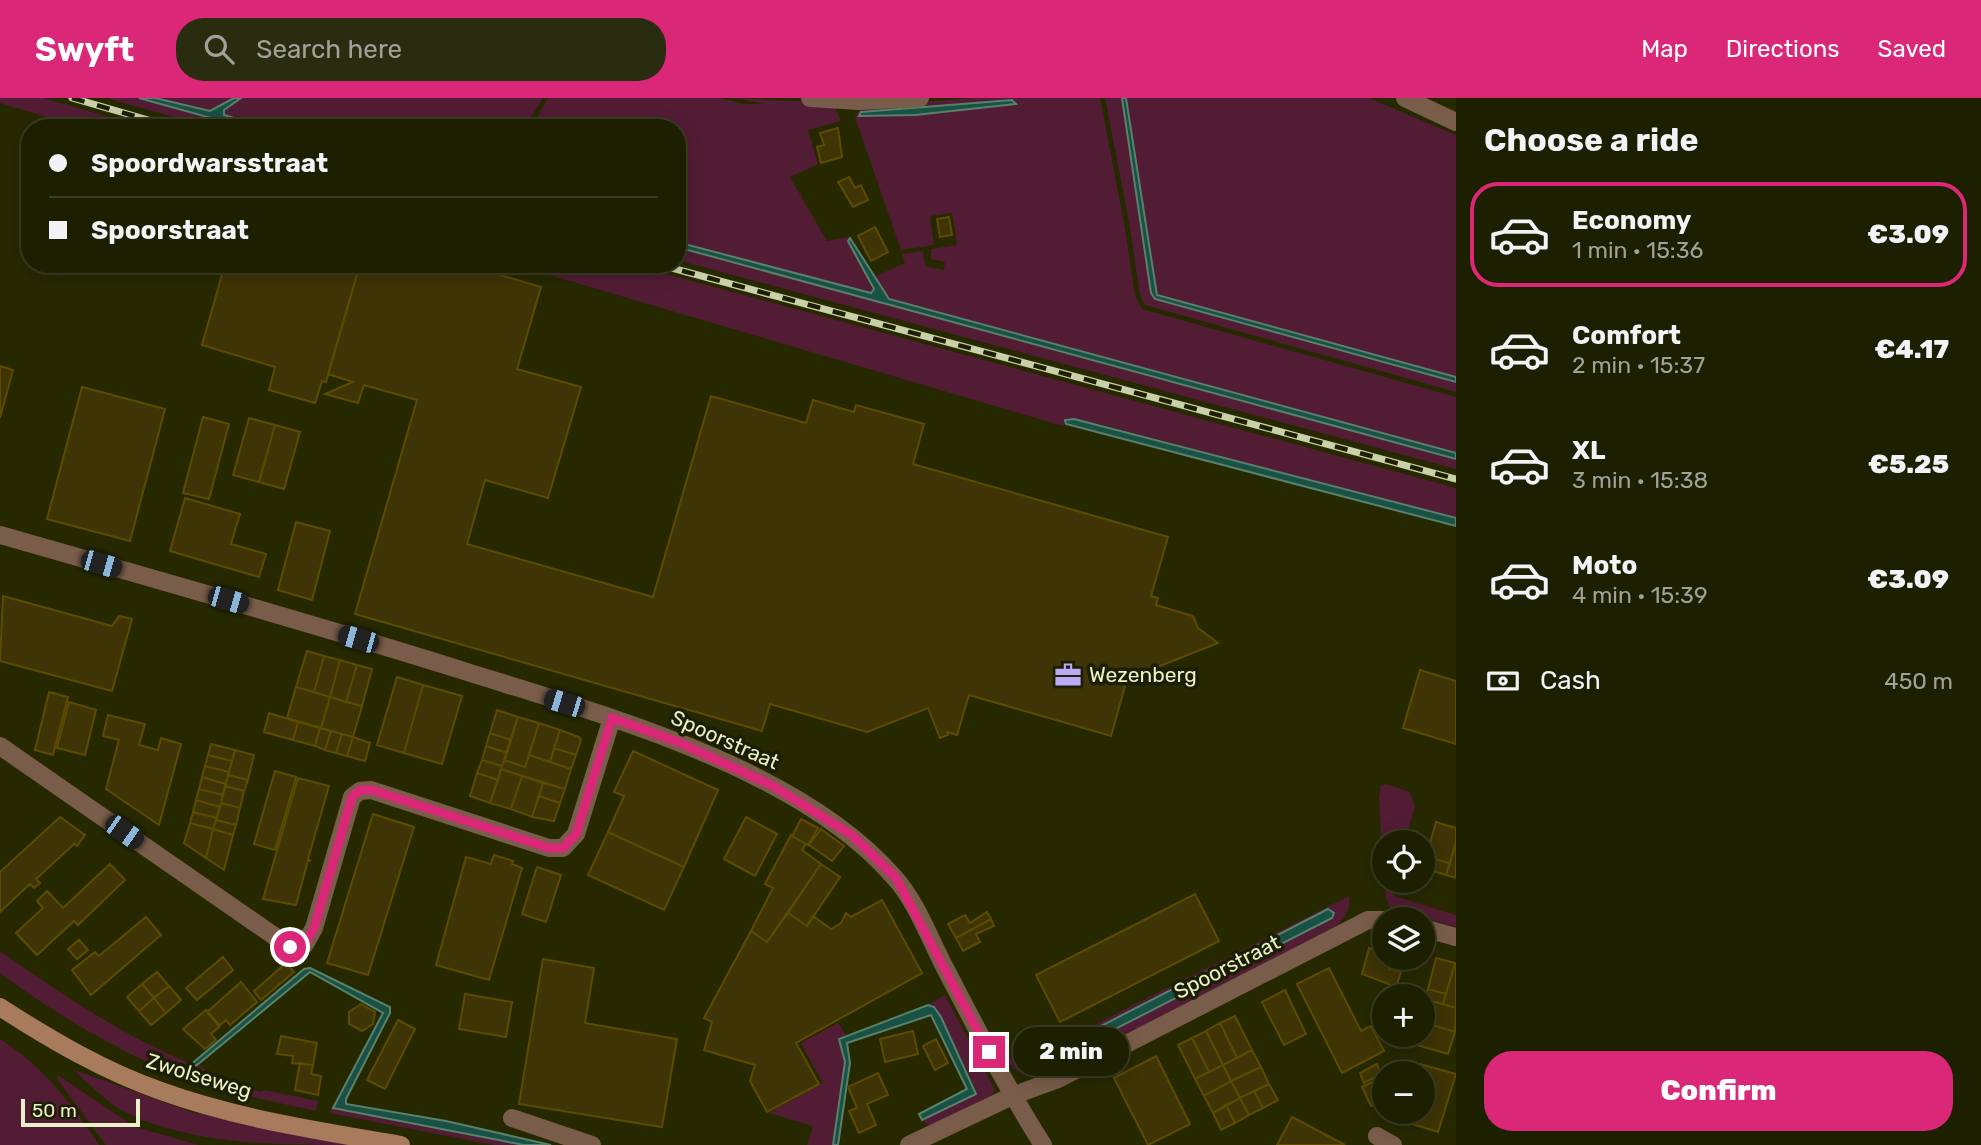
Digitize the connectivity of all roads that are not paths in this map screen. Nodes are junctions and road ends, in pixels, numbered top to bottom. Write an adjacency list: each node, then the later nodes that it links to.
1 (810, 98): 2 (street)
2 (920, 98)
3 (1405, 98): 4 (street)
4 (1456, 122)
5 (0, 535): 6 (street, Spoorstraat)
6 (612, 718): 7 (street); 12 (street, Spoorstraat)
7 (0, 746)
8 (1372, 920): 12 (street, Spoorstraat)
9 (1435, 931): 10 (street)
10 (1456, 937)
11 (0, 1007): 14 (main road, Zwolseweg)
12 (1012, 1097): 16 (street); 17 (street)
13 (512, 1118): 15 (street)
14 (401, 1145)
15 (592, 1145)
16 (909, 1145)
17 (1043, 1145)

